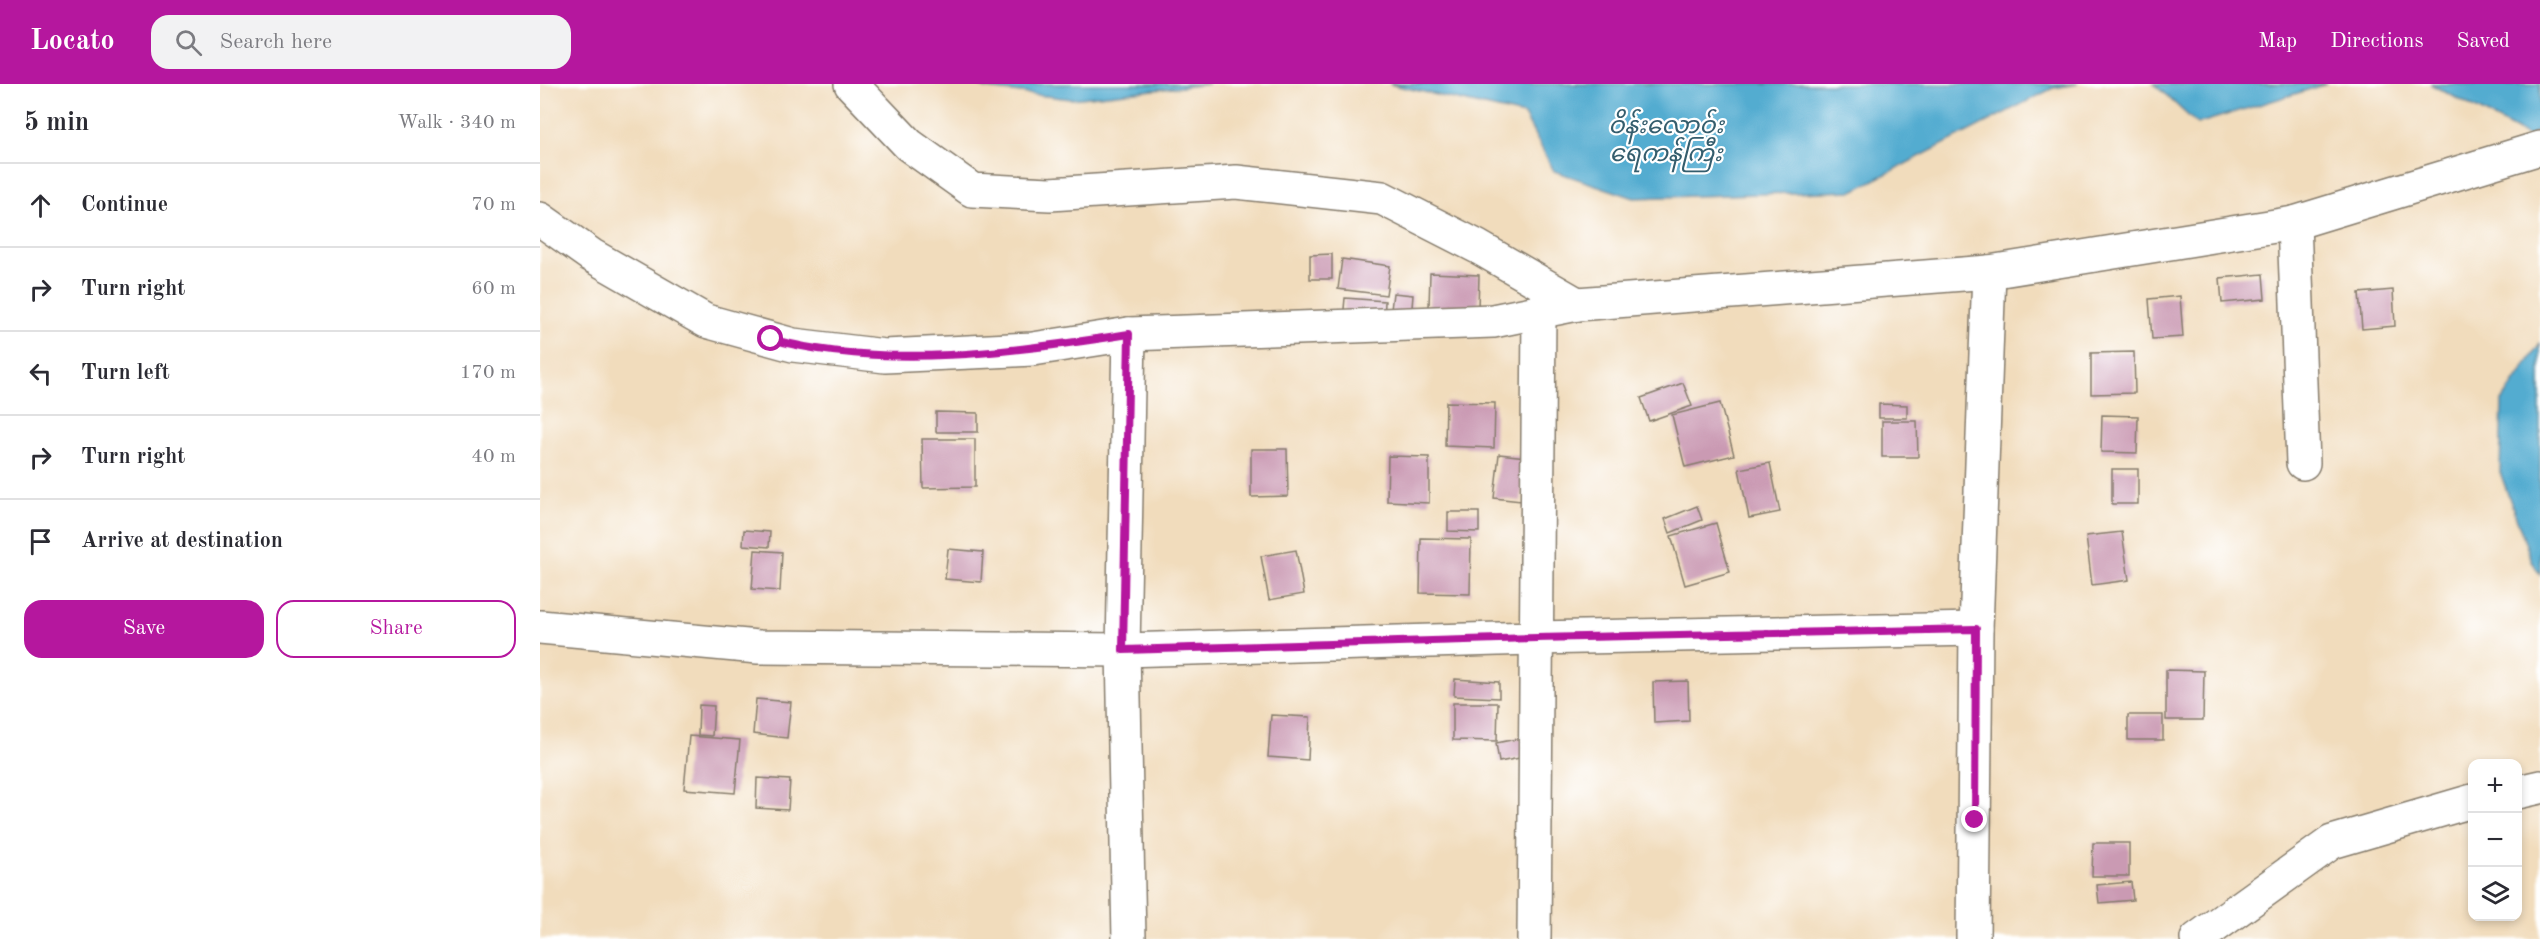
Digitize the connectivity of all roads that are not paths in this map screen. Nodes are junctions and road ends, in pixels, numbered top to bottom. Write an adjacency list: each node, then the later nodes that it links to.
1 (851, 84): 6 (street)
2 (2540, 148): 4 (street)
3 (540, 219): 8 (street)
4 (2294, 223): 5 (street); 9 (street)
5 (1989, 272): 6 (street); 11 (street)
6 (1577, 304): 7 (street)
7 (1539, 312): 8 (street); 12 (street)
8 (1129, 334): 13 (street)
9 (2304, 464)
10 (540, 627): 13 (street)
11 (1976, 629): 12 (street); 19 (street)
12 (1536, 638): 13 (street); 18 (street)
13 (1123, 650): 17 (street)
14 (2540, 787): 15 (street)
15 (2522, 791)
16 (2468, 802): 20 (street)
17 (1129, 939)
18 (1534, 939)
19 (1973, 939)
20 (2197, 939)

